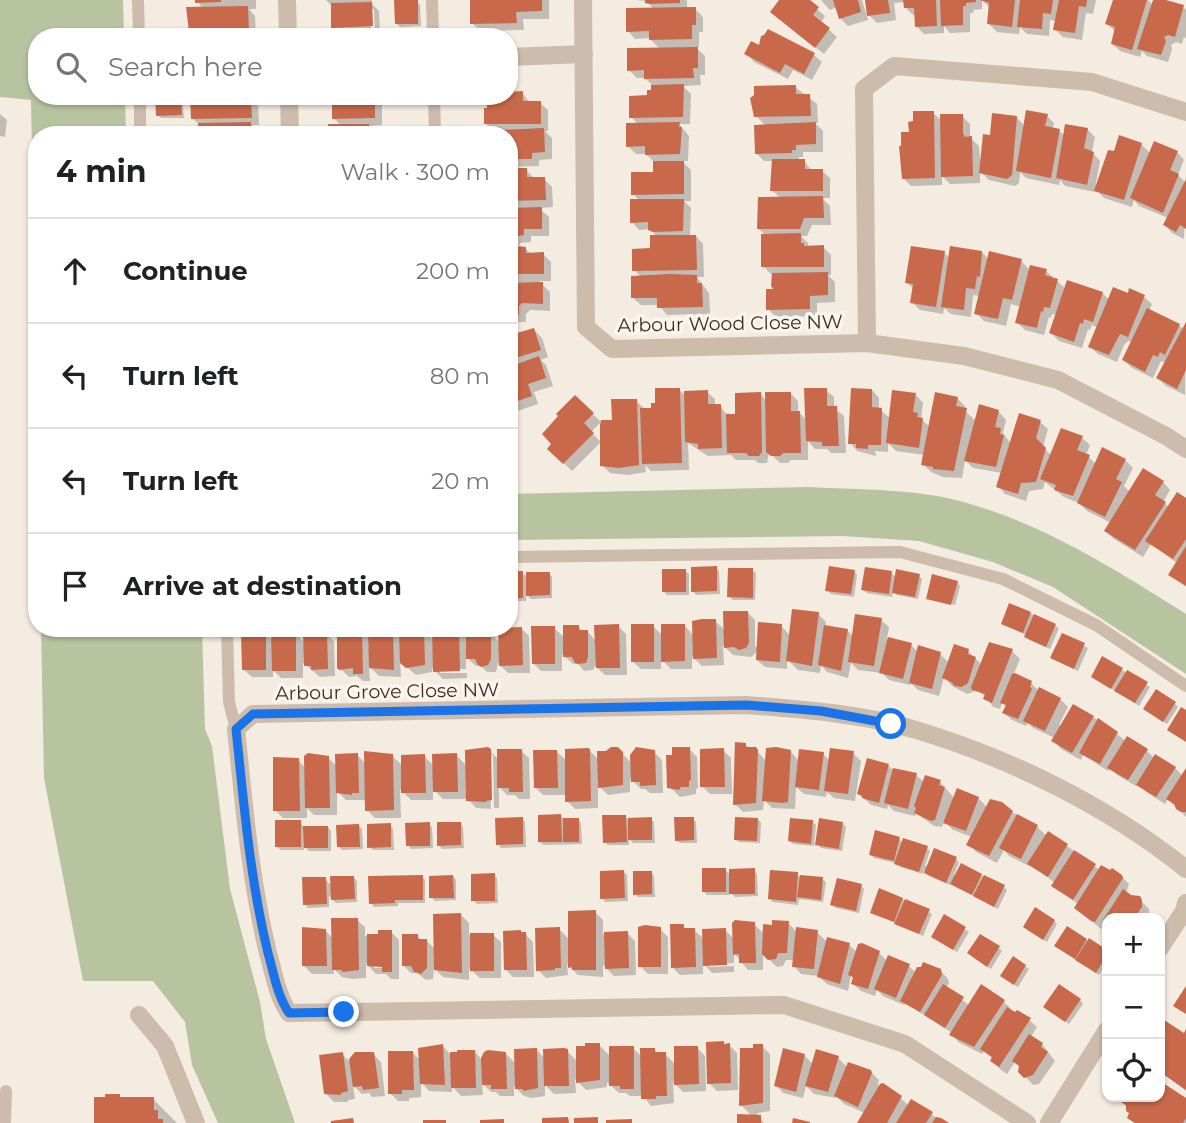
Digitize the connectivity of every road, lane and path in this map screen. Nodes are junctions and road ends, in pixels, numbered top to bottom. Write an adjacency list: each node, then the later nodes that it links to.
1 (138, 0): 5 (lane)
2 (287, 0): 6 (street)
3 (432, 0): 7 (lane)
4 (583, 0): 8 (street, Arbour Wood Close NW)
5 (139, 28)
6 (288, 28)
7 (433, 28)
8 (584, 54): 9 (street); 17 (street, Arbour Wood Close NW)
9 (518, 57)
10 (139, 105): 14 (lane)
11 (289, 105): 15 (street)
12 (434, 105): 16 (lane)
13 (1186, 112): 17 (street)
14 (140, 126)
15 (290, 126)
16 (435, 126)
17 (867, 343): 18 (street, Arbour Wood Close NW)
18 (1186, 449)
19 (518, 557): 21 (lane)
20 (228, 637): 22 (lane)
21 (1186, 686)
22 (236, 729): 23 (street, Arbour Grove Close NW); 31 (street)
23 (1186, 869)
24 (1186, 903): 25 (street)
25 (1165, 940)
26 (139, 1015): 30 (street)
27 (1102, 1038): 32 (street)
28 (6, 1091): 29 (lane)
29 (5, 1123)
30 (196, 1123)
31 (1027, 1123)
32 (1049, 1123)

